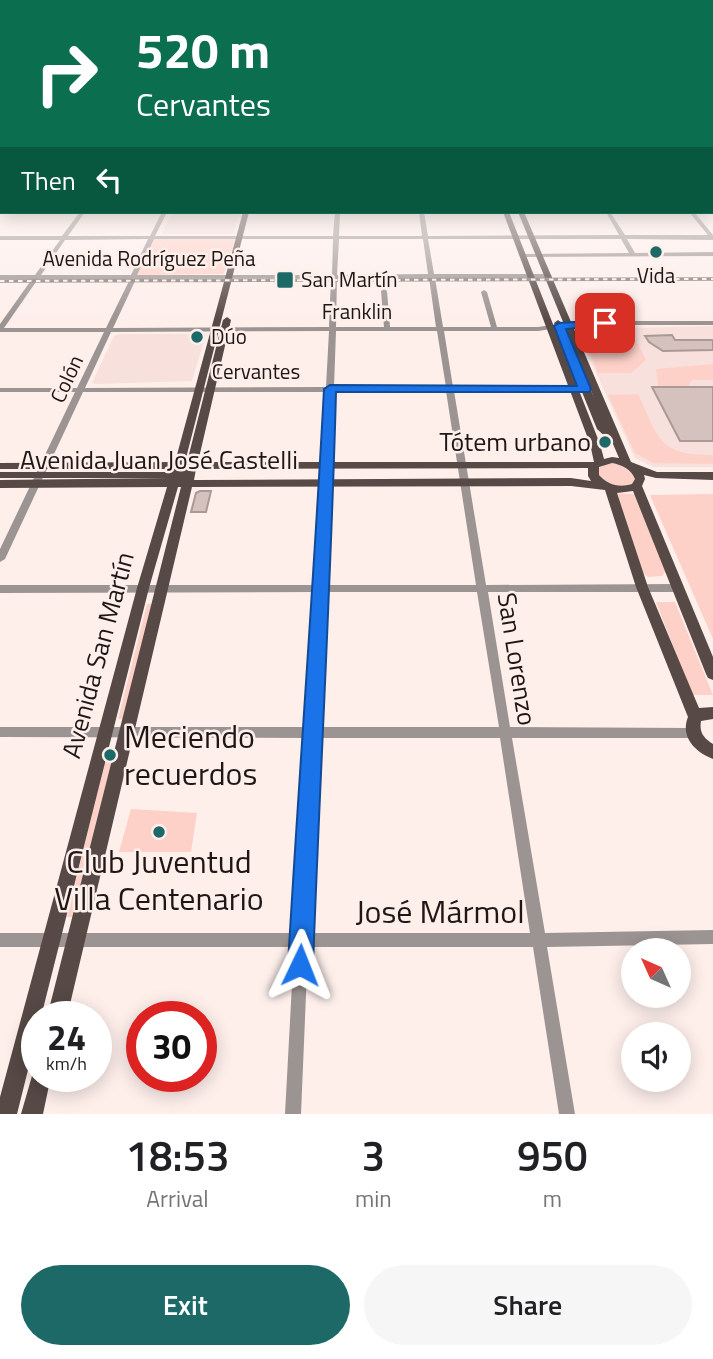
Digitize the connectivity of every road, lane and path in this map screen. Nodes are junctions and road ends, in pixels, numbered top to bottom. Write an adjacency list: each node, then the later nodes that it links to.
1 (79, 217): 19 (street)
2 (162, 217): 20 (street, Colón)
3 (245, 217): 12 (main road, Avenida San Martín)
4 (252, 217): 12 (main road, Avenida San Martín)
5 (337, 217): 13 (street)
6 (422, 217): 14 (street, San Lorenzo)
7 (510, 217): 15 (main road)
8 (516, 217): 15 (main road)
9 (522, 217): 15 (main road)
10 (611, 217): 16 (street)
11 (695, 217): 17 (street)
12 (243, 237): 13 (street); 20 (street); 24 (main road, Avenida San Martín)
13 (335, 237): 14 (street); 26 (street)
14 (426, 237): 15 (street); 27 (street, San Lorenzo)
15 (524, 237): 16 (street); 23 (main road)
16 (623, 237): 17 (street); 21 (street)
17 (713, 237)
18 (0, 238): 19 (street)
19 (64, 238): 20 (street); 30 (street)
20 (151, 238): 25 (street, Colón)
21 (633, 254): 22 (street); 23 (street)
22 (713, 254)
23 (531, 255): 28 (main road); 28 (main road)
24 (236, 269): 25 (street, Avenida Rodríguez Peña); 26 (street, Avenida Rodríguez Peña); 39 (main road, Avenida San Martín)
25 (133, 276): 30 (street, Avenida Rodríguez Peña); 36 (street, Colón)
26 (335, 276): 27 (street, Avenida Rodríguez Peña); 40 (street)
27 (431, 276): 28 (street, Avenida Rodríguez Peña); 37 (street, San Lorenzo)
28 (540, 276): 34 (main road); 35 (main road)
29 (0, 277): 30 (street, Avenida Rodríguez Peña)
30 (36, 277): 38 (street)
31 (384, 291): 41 (street)
32 (484, 292): 42 (street)
33 (713, 323): 34 (street, Franklin)
34 (569, 324): 35 (street, Franklin); 47 (main road)
35 (555, 327): 42 (street, Franklin); 46 (main road)
36 (108, 329): 38 (street, Franklin); 39 (street, Franklin); 49 (street, Colón)
37 (440, 329): 41 (street, Franklin); 42 (street, Franklin); 45 (street, San Lorenzo)
38 (0, 330)
39 (220, 330): 40 (street, Franklin); 43 (main road, Avenida San Martín)
40 (332, 330): 41 (street, Franklin); 44 (street)
41 (387, 330)
42 (495, 330)
43 (204, 389): 44 (street, Cervantes); 49 (street, Cervantes); 62 (main road, Avenida San Martín)
44 (330, 389): 45 (street, Cervantes); 57 (street)
45 (450, 389): 46 (street, Cervantes); 59 (street, San Lorenzo)
46 (579, 389): 47 (street, Cervantes); 50 (main road); 51 (main road)
47 (596, 389): 52 (main road)
48 (0, 390): 49 (street, Cervantes)
49 (82, 390): 58 (street, Colón)
50 (601, 429): 51 (main road); 52 (main road)
51 (595, 443): 53 (main road)
52 (619, 445): 54 (main road)
53 (597, 464): 54 (main road, Avenida Juan José Castelli); 56 (main road, Avenida Juan José Castelli); 68 (main road)
54 (629, 465): 63 (main road); 67 (main road)
55 (0, 466): 58 (main road, Avenida Juan José Castelli)
56 (567, 466): 59 (main road, Avenida Juan José Castelli); 60 (main road, Avenida Juan José Castelli)
57 (326, 473): 59 (main road, Avenida Juan José Castelli); 59 (main road, Avenida Juan José Castelli); 62 (main road, Avenida Juan José Castelli); 62 (main road, Avenida Juan José Castelli); 74 (street)
58 (40, 474): 61 (main road, Avenida Juan José Castelli); 62 (main road, Avenida Juan José Castelli); 62 (main road, Avenida Juan José Castelli); 66 (main road, Avenida Juan José Castelli); 69 (street, Colón)
59 (464, 474): 60 (main road, Avenida Juan José Castelli); 64 (main road, Avenida Juan José Castelli); 70 (street, San Lorenzo)
60 (533, 474): 64 (main road, Avenida Juan José Castelli)
61 (0, 475)
62 (183, 475): 72 (main road, Avenida San Martín); 73 (main road, Avenida San Martín)
63 (713, 476)
64 (571, 482): 68 (main road, Avenida Juan José Castelli)
65 (713, 483): 67 (main road)
66 (0, 484)
67 (637, 485): 68 (main road, Avenida Juan José Castelli); 75 (main road)
68 (607, 487): 71 (main road)
69 (0, 559)
70 (483, 587): 71 (street); 74 (street); 83 (street, San Lorenzo)
71 (642, 587): 75 (street); 79 (main road)
72 (144, 588): 73 (street); 76 (street); 84 (main road, Avenida San Martín)
73 (161, 588): 74 (street); 81 (main road, Avenida San Martín)
74 (322, 588): 82 (street)
75 (677, 588): 77 (main road)
76 (0, 589)
77 (713, 674)
78 (713, 713): 79 (main road)
79 (695, 717): 85 (main road)
80 (0, 732): 84 (street)
81 (128, 732): 82 (street); 84 (street); 91 (main road, Avenida San Martín)
82 (311, 732): 83 (street); 88 (street)
83 (506, 732): 85 (street); 89 (street, San Lorenzo)
84 (107, 733): 90 (main road, Avenida San Martín)
85 (705, 748)
86 (713, 937): 89 (street, José Mármol)
87 (0, 940): 90 (street, José Mármol)
88 (302, 940): 89 (street, José Mármol); 91 (street, José Mármol); 96 (street)
89 (539, 940): 97 (street, San Lorenzo)
90 (53, 941): 91 (street, José Mármol); 94 (main road, Avenida San Martín)
91 (76, 941): 92 (main road, Avenida San Martín)
92 (61, 1001)
93 (37, 1092): 95 (main road)
94 (6, 1114)
95 (32, 1114)
96 (293, 1114)
97 (567, 1114)

